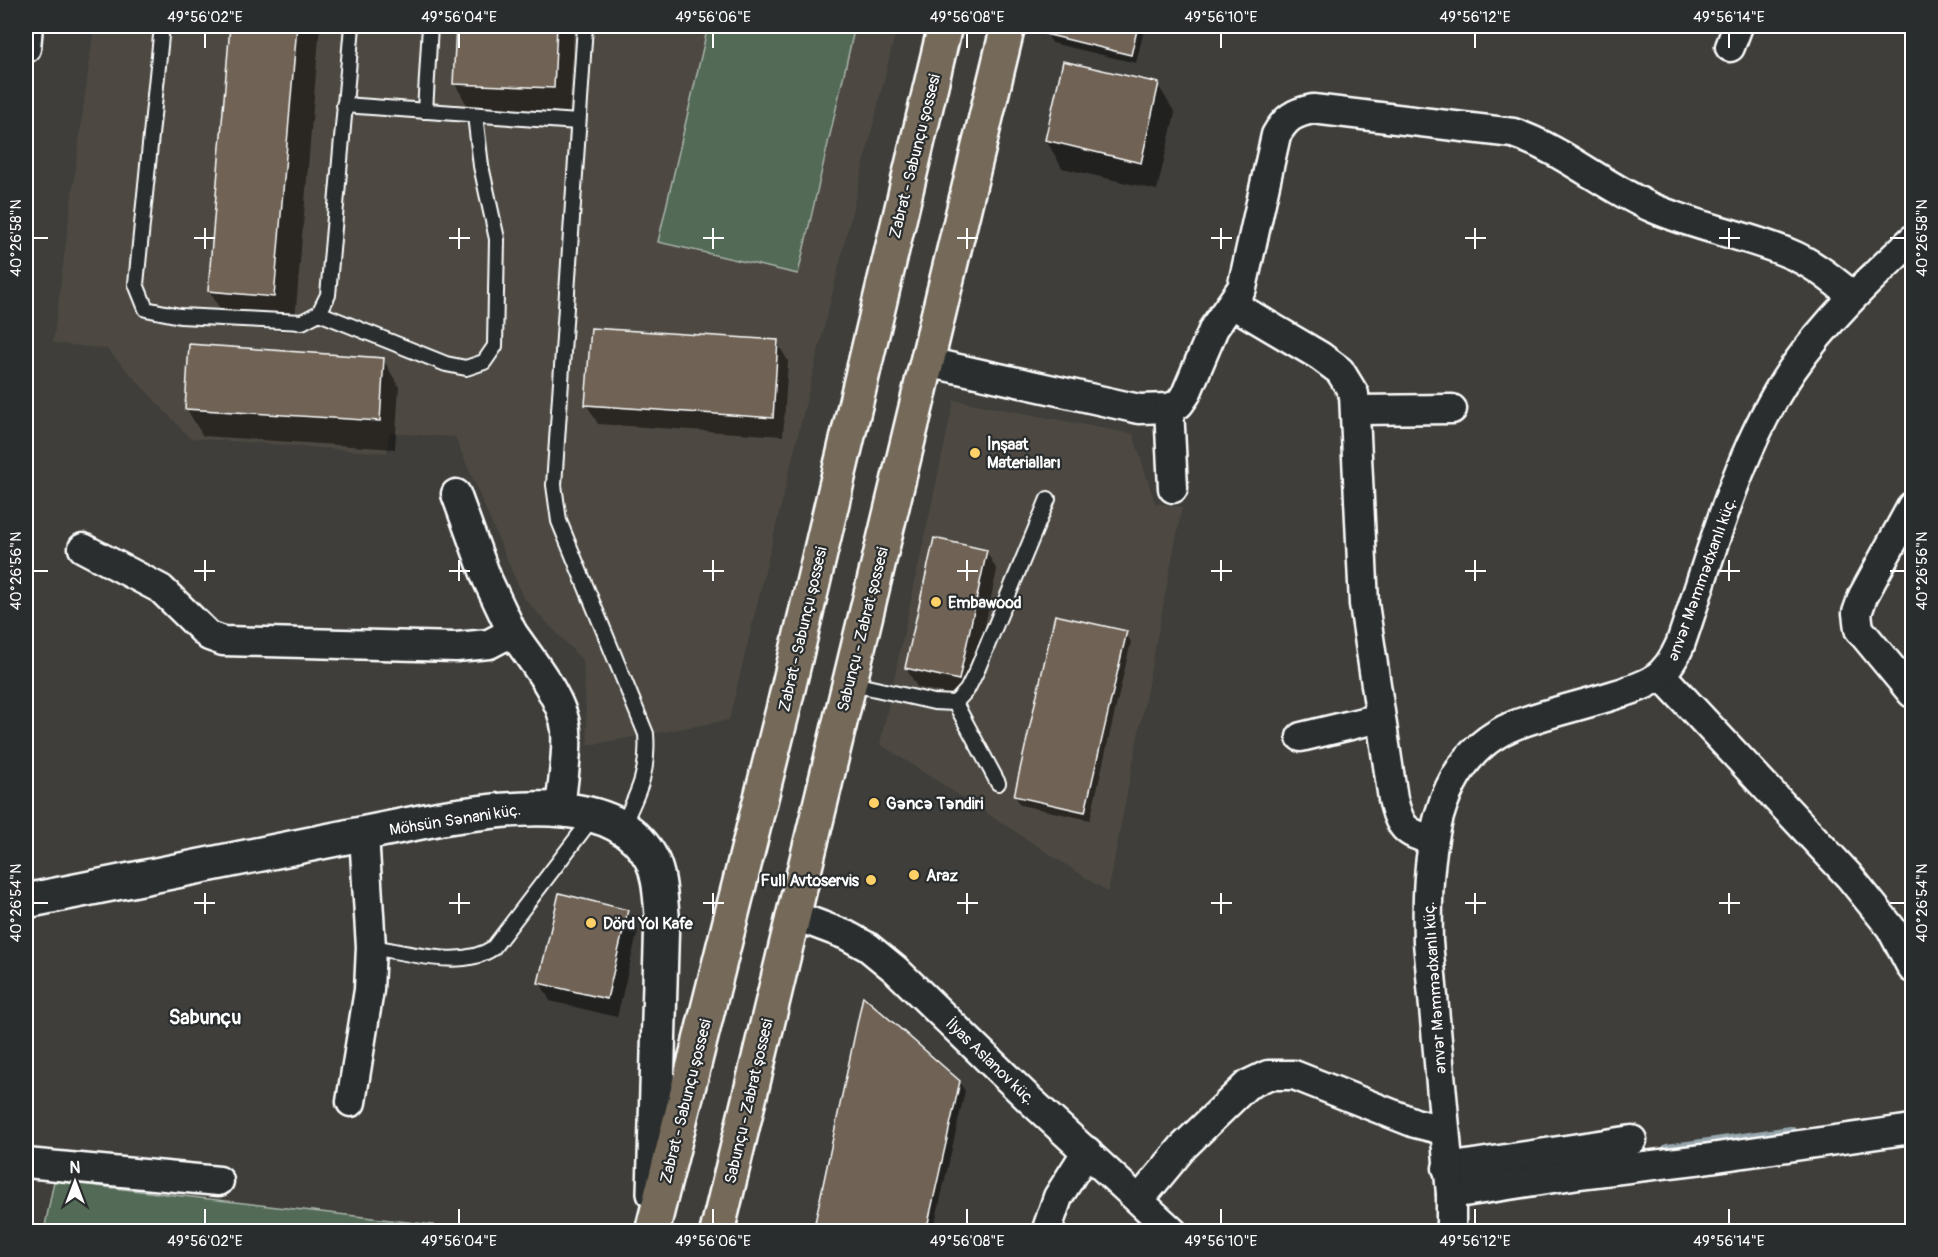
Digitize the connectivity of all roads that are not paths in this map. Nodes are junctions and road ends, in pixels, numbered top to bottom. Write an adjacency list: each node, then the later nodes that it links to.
1 (28, 26): 8 (street)
2 (162, 26): 16 (lane)
3 (352, 26): 9 (lane)
4 (430, 26): 10 (lane)
5 (585, 26): 12 (lane)
6 (945, 26): 51 (main road, Zabrat - Sabunçu şossesi)
7 (1008, 26): 17 (main road, Sabunçu - Zabrat şossesi)
8 (26, 48)
9 (345, 105): 10 (lane); 16 (lane)
10 (425, 111): 11 (lane)
11 (475, 115): 12 (lane); 16 (lane)
12 (578, 122): 35 (lane)
13 (1912, 240): 14 (street, Ənvər Məmmədxanlı küç.)
14 (1853, 296): 15 (street); 27 (street, Ənvər Məmmədxanlı küç.)
15 (1232, 304): 18 (street); 20 (street)
16 (319, 313)
17 (927, 362): 18 (street); 28 (main road, Sabunçu - Zabrat şossesi)
18 (1169, 408): 21 (street)
19 (1452, 409): 20 (street)
20 (1356, 410): 31 (street)
21 (1173, 488)
22 (456, 494): 26 (street)
23 (1048, 499): 30 (lane)
24 (1912, 506): 29 (street)
25 (83, 548): 26 (street)
26 (512, 632): 34 (street)
27 (1662, 676): 37 (street, Ənvər Məmmədxanlı küç.); 41 (street)
28 (849, 683): 30 (lane); 39 (main road, Sabunçu - Zabrat şossesi)
29 (1912, 693)
30 (954, 703): 33 (lane)
31 (1380, 718): 32 (street); 37 (street)
32 (1301, 736)
33 (998, 783)
34 (560, 810): 35 (street, Möhsün Sənani küç.); 36 (street, Möhsün Sənani küç.)
35 (608, 821): 40 (lane); 51 (street)
36 (364, 835): 38 (street, Möhsün Sənani küç.); 40 (street)
37 (1433, 840): 44 (street, Ənvər Məmmədxanlı küç.)
38 (26, 901)
39 (793, 915): 46 (street, İlyas Aslanov küç.); 52 (main road, Sabunçu - Zabrat şossesi)
40 (371, 947): 42 (street)
41 (1912, 968)
42 (351, 1102)
43 (1912, 1129): 49 (street)
44 (1443, 1130): 49 (street, Ənvər Məmmədxanlı küç.); 50 (street)
45 (1632, 1140): 49 (street)
46 (1087, 1151): 50 (street, İlyas Aslanov küç.); 53 (street)
47 (26, 1163): 48 (street)
48 (219, 1181)
49 (1449, 1181): 55 (street, Ənvər Məmmədxanlı küç.)
50 (1140, 1199): 54 (street, İlyas Aslanov küç.)
51 (653, 1228)
52 (717, 1232)
53 (1046, 1232)
54 (1173, 1232)
55 (1451, 1232)

